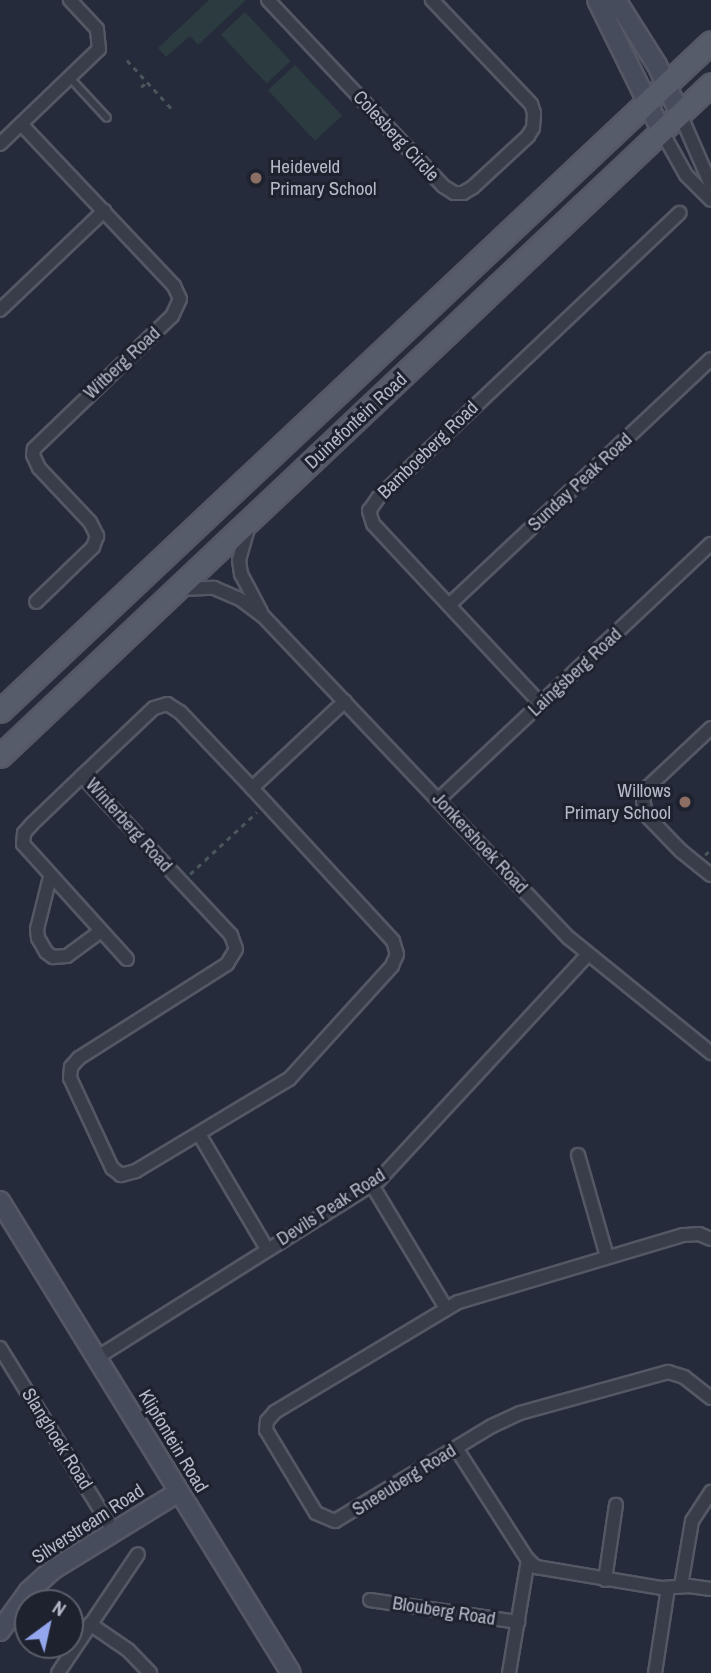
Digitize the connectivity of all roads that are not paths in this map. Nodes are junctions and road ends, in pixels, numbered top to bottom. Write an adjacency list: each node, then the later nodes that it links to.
1 (71, 0): 7 (street)
2 (268, 0): 5 (street, Colesberg Circle)
3 (597, 0): 10 (main road)
4 (616, 0): 8 (main road)
5 (440, 3)
6 (711, 42): 8 (main road, Duinefontein Road)
7 (70, 78): 12 (lane); 13 (street)
8 (667, 85): 10 (main road, Duinefontein Road); 11 (main road)
9 (711, 85): 11 (main road, Duinefontein Road)
10 (648, 104): 14 (main road); 30 (main road, Duinefontein Road)
11 (680, 114): 14 (main road, Duinefontein Road); 16 (street)
12 (107, 118)
13 (21, 124): 15 (street); 18 (street, Witberg Road)
14 (662, 132): 17 (street); 22 (main road, Duinefontein Road)
15 (0, 144)
16 (711, 185)
17 (711, 200)
18 (104, 211): 20 (street); 25 (street, Witberg Road)
19 (679, 213): 26 (street, Bamboeberg Road)
20 (0, 310)
21 (711, 359): 26 (street, Sunday Peak Road)
22 (250, 521): 24 (main road, Duinefontein Road); 27 (street, Jonkershoek Road)
23 (711, 544): 29 (street, Laingsberg Road)
24 (178, 589): 27 (street, Jonkershoek Road); 32 (main road, Duinefontein Road)
25 (36, 602)
26 (449, 605): 29 (street, Bamboeberg Road)
27 (264, 617): 28 (street, Jonkershoek Road)
28 (345, 701): 34 (street); 35 (street, Jonkershoek Road)
29 (541, 704): 35 (street, Laingsberg Road)
30 (0, 711)
31 (711, 728): 36 (street)
32 (0, 756)
33 (82, 776): 34 (street, Winterberg Road); 37 (street); 42 (street, Winterberg Road)
34 (252, 788): 42 (street, Winterberg Road)
35 (439, 799): 39 (street, Jonkershoek Road)
36 (711, 875)
37 (50, 877): 38 (street); 38 (street)
38 (101, 931): 40 (street)
39 (587, 955): 41 (street, Jonkershoek Road); 44 (street, Devils Peak Road)
40 (127, 959)
41 (711, 1054)
42 (199, 1134): 49 (street)
43 (578, 1155): 50 (street)
44 (372, 1185): 49 (street, Devils Peak Road); 51 (street)
45 (0, 1201): 47 (main road, Klipfontein Road)
46 (0, 1207): 47 (main road, Klipfontein Road)
47 (18, 1232): 53 (main road, Klipfontein Road)
48 (711, 1239): 50 (street, Sneeuberg Road)
49 (267, 1249): 53 (street, Devils Peak Road)
50 (607, 1258): 51 (street, Sneeuberg Road)
51 (446, 1308): 55 (street, Sneeuberg Road)
52 (0, 1348): 59 (street, Slanghoek Road)
53 (98, 1357): 56 (main road, Klipfontein Road)
54 (711, 1398): 55 (street, Sneeuberg Road)
55 (456, 1448): 61 (street)
56 (179, 1492): 59 (main road, Silverstream Road); 71 (main road, Klipfontein Road)
57 (711, 1492): 63 (street)
58 (616, 1505): 62 (street)
59 (113, 1530): 68 (main road, Silverstream Road)
60 (138, 1554): 67 (street)
61 (527, 1560): 62 (street); 66 (street)
62 (605, 1580): 63 (street)
63 (674, 1587): 64 (street); 73 (street)
64 (711, 1589)
65 (370, 1600): 66 (street, Blouberg Road)
66 (518, 1622): 72 (street)
67 (90, 1624): 69 (street); 70 (street)
68 (0, 1632)
69 (58, 1673)
70 (150, 1673)
71 (291, 1673)
72 (509, 1673)
73 (655, 1673)

